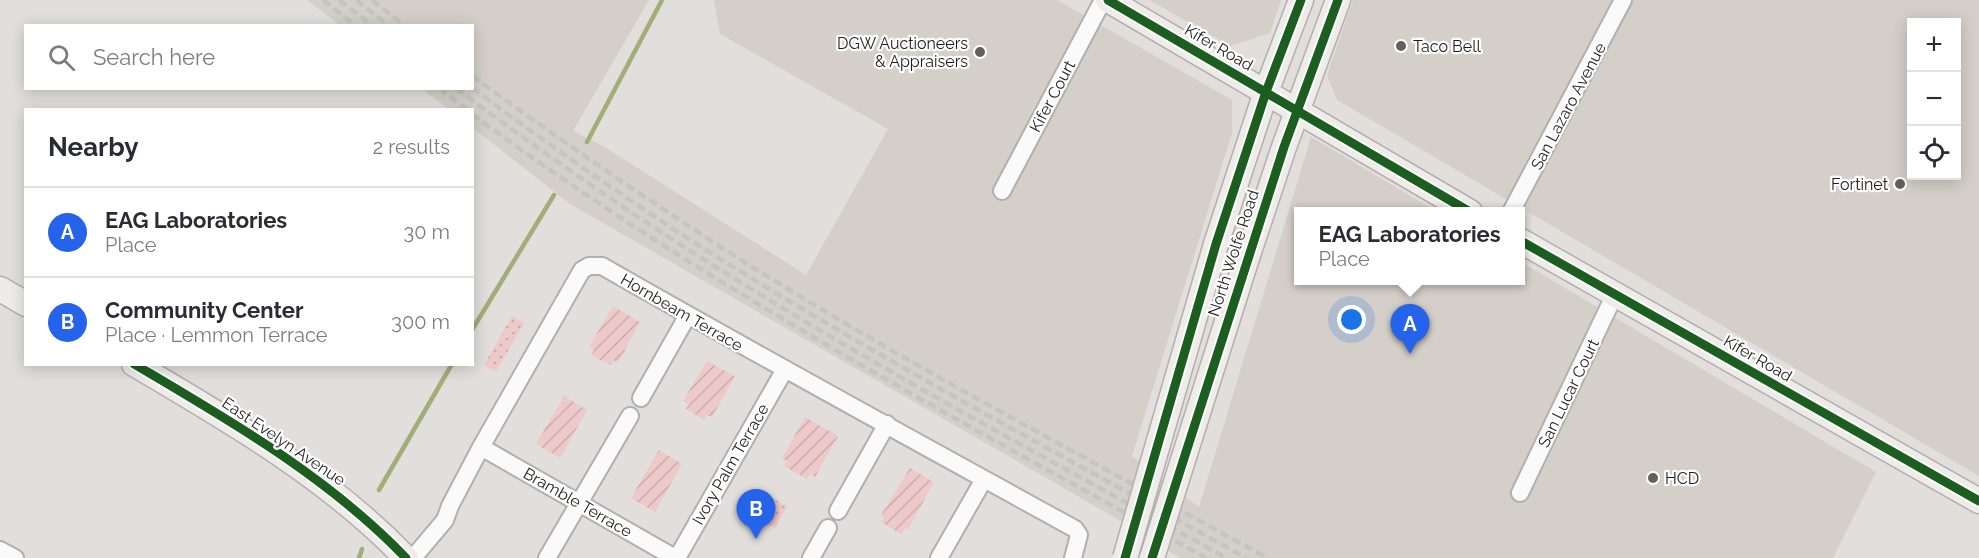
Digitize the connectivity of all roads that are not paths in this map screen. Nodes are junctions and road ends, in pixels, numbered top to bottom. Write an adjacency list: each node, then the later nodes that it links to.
1 (1105, 0): 5 (main road, Kifer Road); 7 (street, Kifer Court)
2 (1301, 0): 5 (main road, North Wolfe Road)
3 (1338, 0): 6 (main road, North Wolfe Road)
4 (1623, 0): 9 (street, San Lazaro Avenue)
5 (1266, 92): 6 (main road, Kifer Road); 36 (main road, North Wolfe Road, bridge)
6 (1296, 112): 8 (main road, Kifer Road); 37 (main road, North Wolfe Road, bridge)
7 (1002, 191)
8 (1461, 207)
9 (1514, 207)
10 (1525, 243): 12 (main road, Kifer Road)
11 (0, 289): 13 (main road)
12 (1615, 294): 22 (street, San Lucar Court); 23 (main road, Kifer Road)
13 (24, 303)
14 (688, 315): 16 (street, Hornbeam Terrace); 17 (street); 20 (street, Hornbeam Terrace)
15 (137, 366): 29 (main road, East Evelyn Avenue)
16 (784, 370): 19 (street, Hornbeam Terrace); 32 (street, Ivory Palm Terrace)
17 (641, 398)
18 (630, 416): 24 (street)
19 (887, 424): 21 (street, Hornbeam Terrace); 25 (street)
20 (481, 447): 24 (street, Bramble Terrace); 30 (street, Hornbeam Terrace)
21 (984, 479): 34 (street); 35 (street, Hornbeam Terrace)
22 (1520, 493)
23 (1979, 501)
24 (579, 503): 31 (street); 32 (street, Bramble Terrace)
25 (838, 511)
26 (828, 528): 33 (street)
27 (0, 550): 28 (street)
28 (15, 558)
29 (406, 558)
30 (413, 558)
31 (547, 558)
32 (676, 558)
33 (811, 558)
34 (939, 558)
35 (1073, 558)
36 (1125, 558)
37 (1152, 558)

